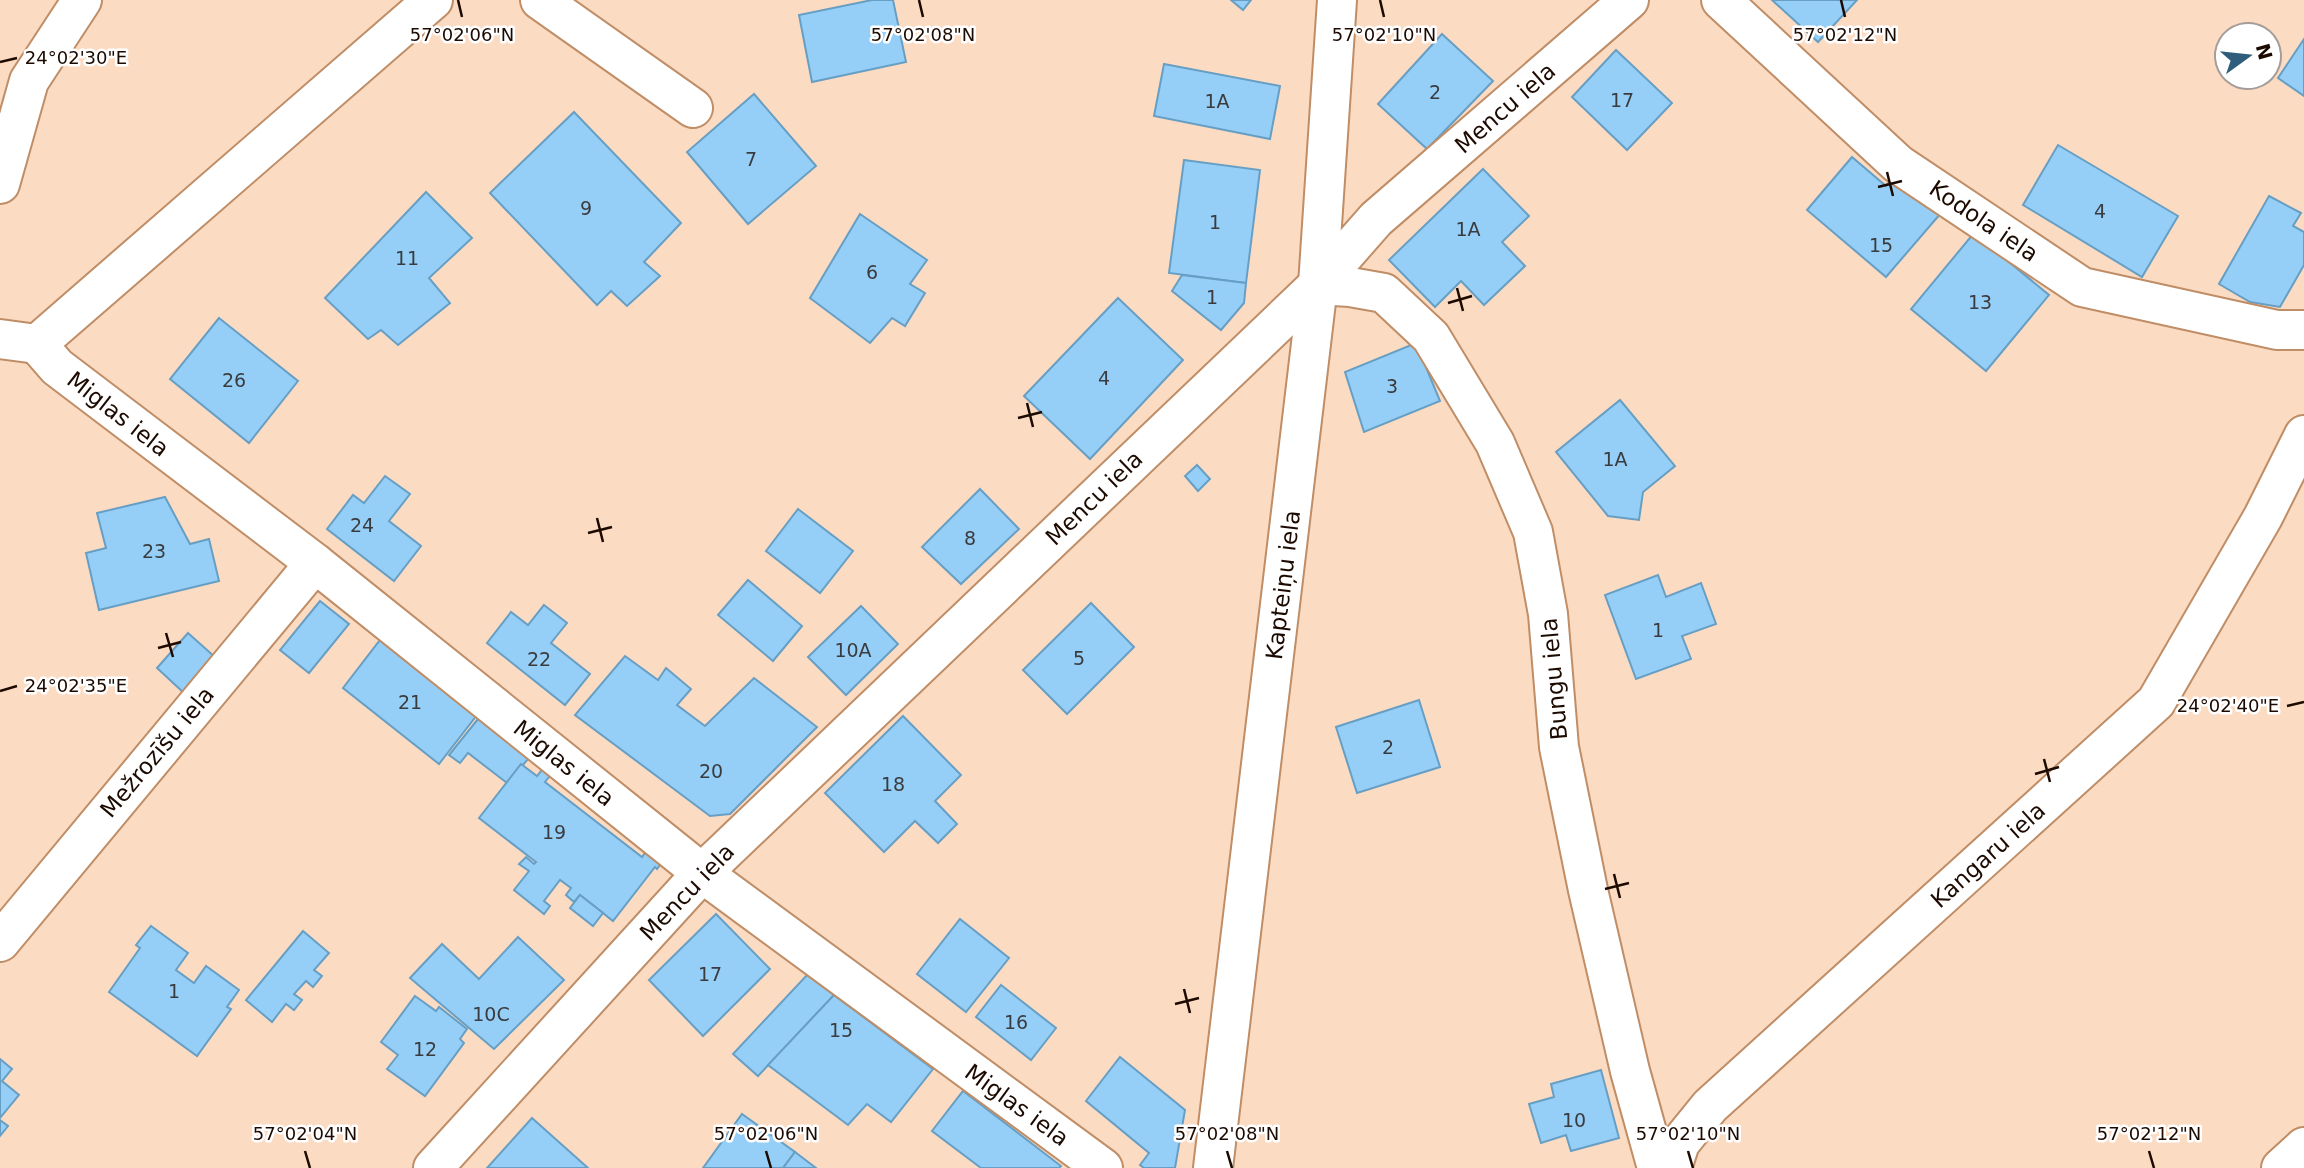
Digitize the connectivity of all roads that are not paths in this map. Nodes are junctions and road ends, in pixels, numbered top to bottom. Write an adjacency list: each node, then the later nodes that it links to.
1 (82, 0): 8 (street)
2 (433, 0): 12 (street)
3 (540, 0): 7 (street)
4 (1337, 0): 9 (street, Kapteiņu iela)
5 (1629, 0): 9 (street, Mencu iela)
6 (1721, 0): 10 (street, Kodola iela)
7 (693, 108)
8 (0, 184)
9 (1318, 285): 15 (street, Mencu iela); 20 (street, Kapteiņu iela); 21 (street, Bungu iela)
10 (2304, 330)
11 (0, 338): 12 (street)
12 (37, 344): 14 (street, Miglas iela)
13 (2304, 435): 22 (street, Kangaru iela)
14 (315, 563): 15 (street, Miglas iela); 16 (street, Mežrozīšu iela)
15 (702, 873): 18 (street, Mencu iela); 19 (street, Miglas iela)
16 (0, 942)
17 (2304, 1147): 23 (street)
18 (433, 1168)
19 (1103, 1168)
20 (1213, 1168)
21 (1657, 1168)
22 (1672, 1168)
23 (2281, 1168)

